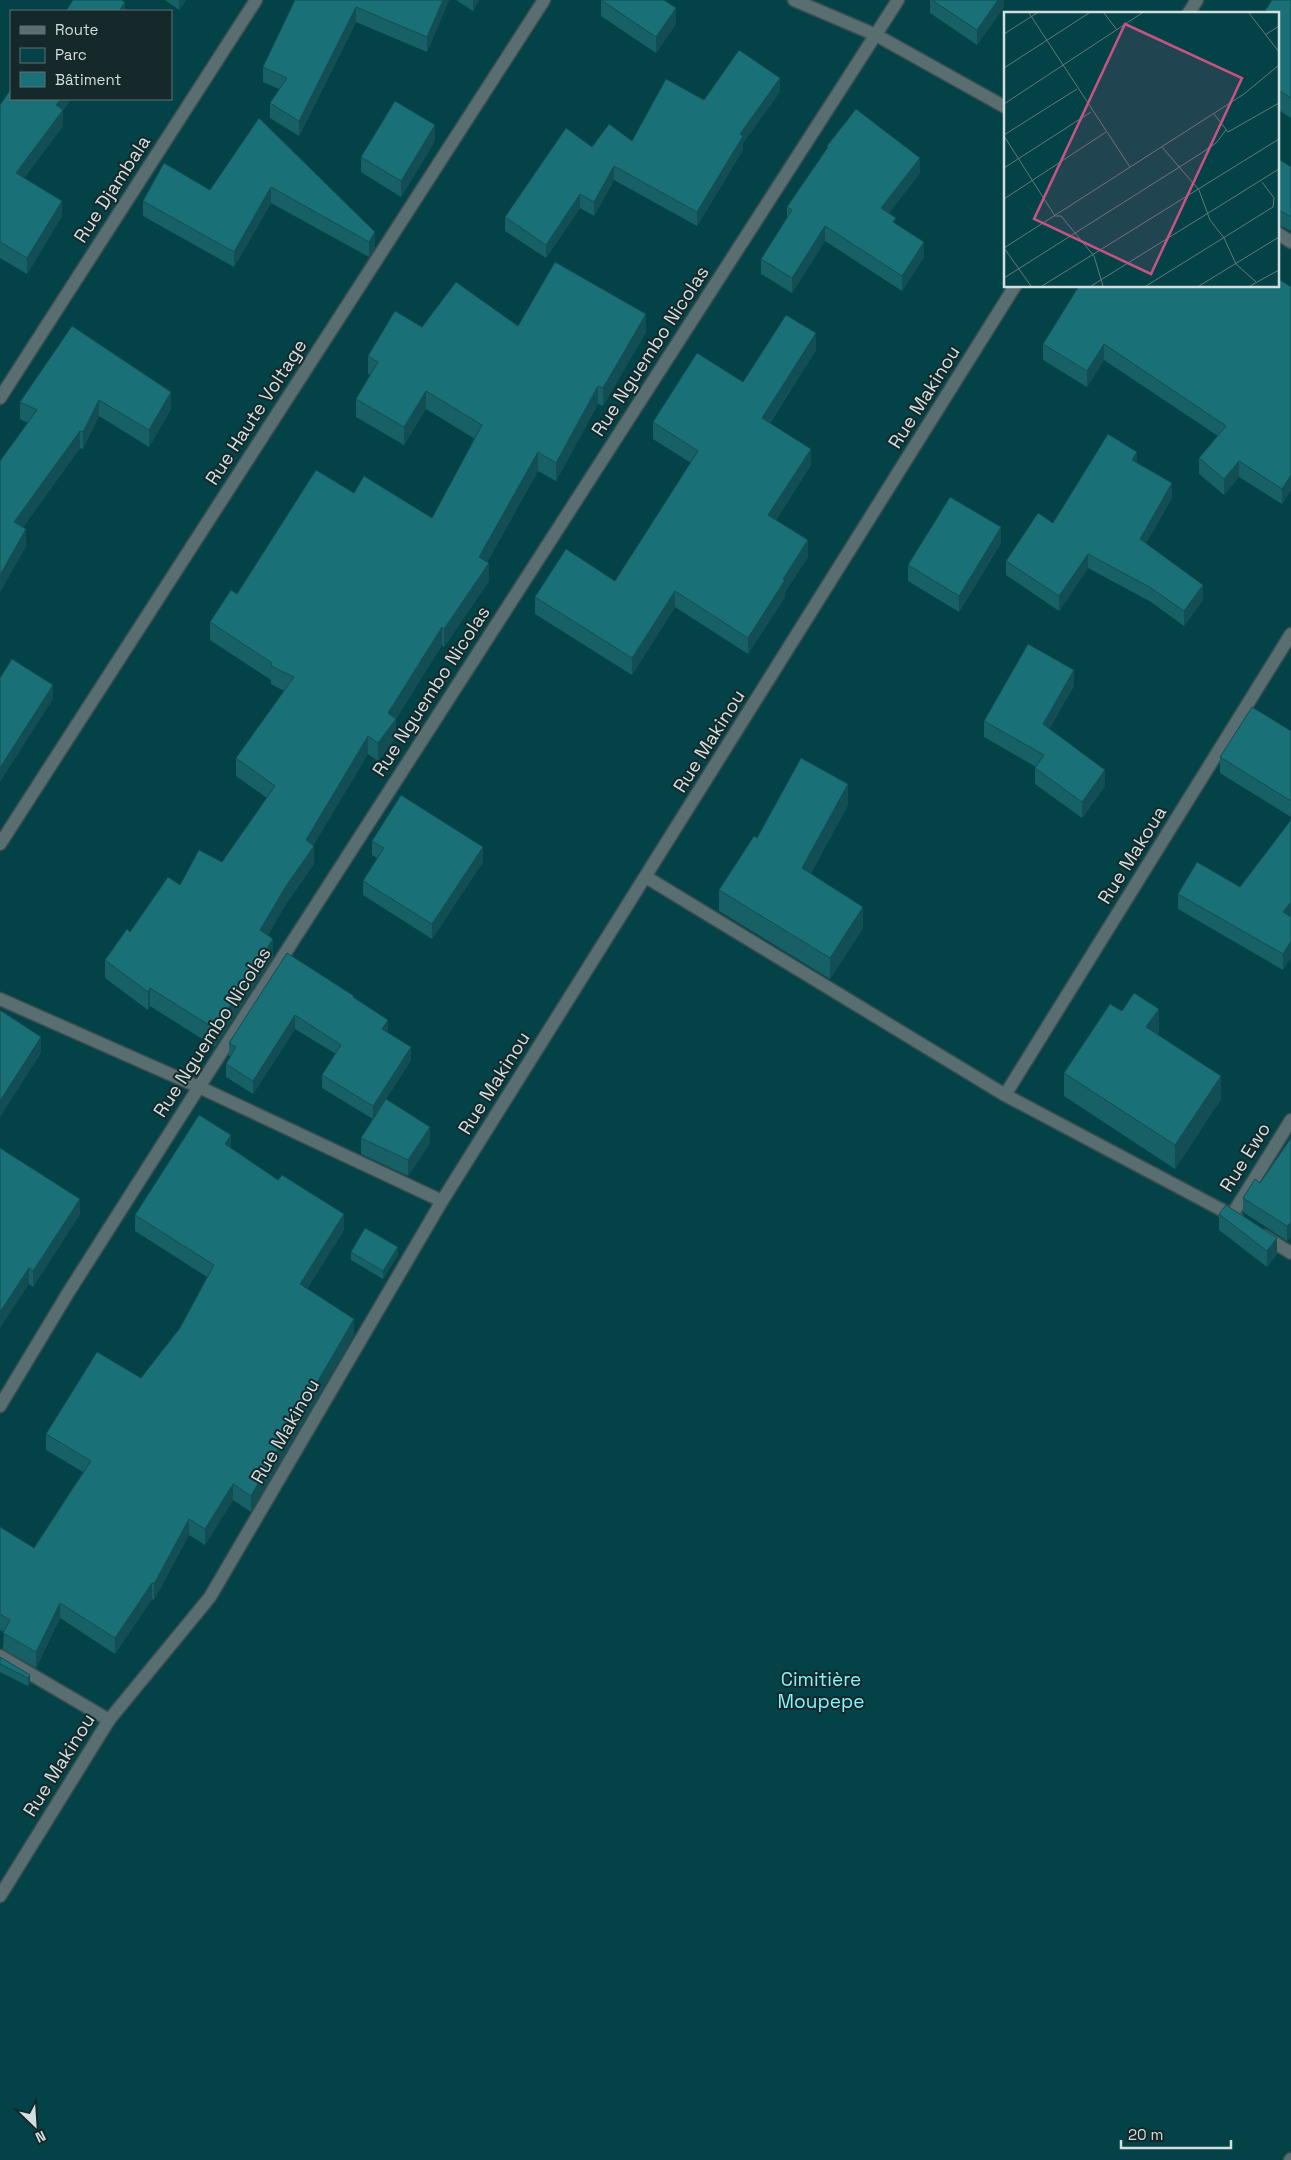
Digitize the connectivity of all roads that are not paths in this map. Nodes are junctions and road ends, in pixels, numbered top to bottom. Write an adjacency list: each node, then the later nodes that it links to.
1 (256, 0): 12 (street, Rue Djambala)
2 (544, 0): 14 (street, Rue Haute Voltage)
3 (794, 0): 7 (street)
4 (898, 0): 7 (street, Rue Nguembo Nicolas)
5 (1197, 0): 6 (street)
6 (1189, 12)
7 (876, 35): 8 (street); 17 (street, Rue Nguembo Nicolas)
8 (1004, 106)
9 (1278, 234): 10 (street)
10 (1291, 242)
11 (1014, 288): 15 (street, Rue Makinou)
12 (0, 398)
13 (1291, 634): 18 (street, Rue Makoua)
14 (0, 844)
15 (646, 877): 18 (street); 20 (street, Rue Makinou)
16 (0, 999): 17 (street)
17 (199, 1087): 20 (street); 23 (street, Rue Nguembo Nicolas)
18 (1004, 1095): 21 (street)
19 (1291, 1120): 21 (street, Rue Ewo)
20 (442, 1201): 25 (street, Rue Makinou)
21 (1232, 1215): 22 (street)
22 (1291, 1253)
23 (0, 1406)
24 (0, 1656): 25 (street)
25 (108, 1720): 26 (street, Rue Makinou)
26 (0, 1896)

